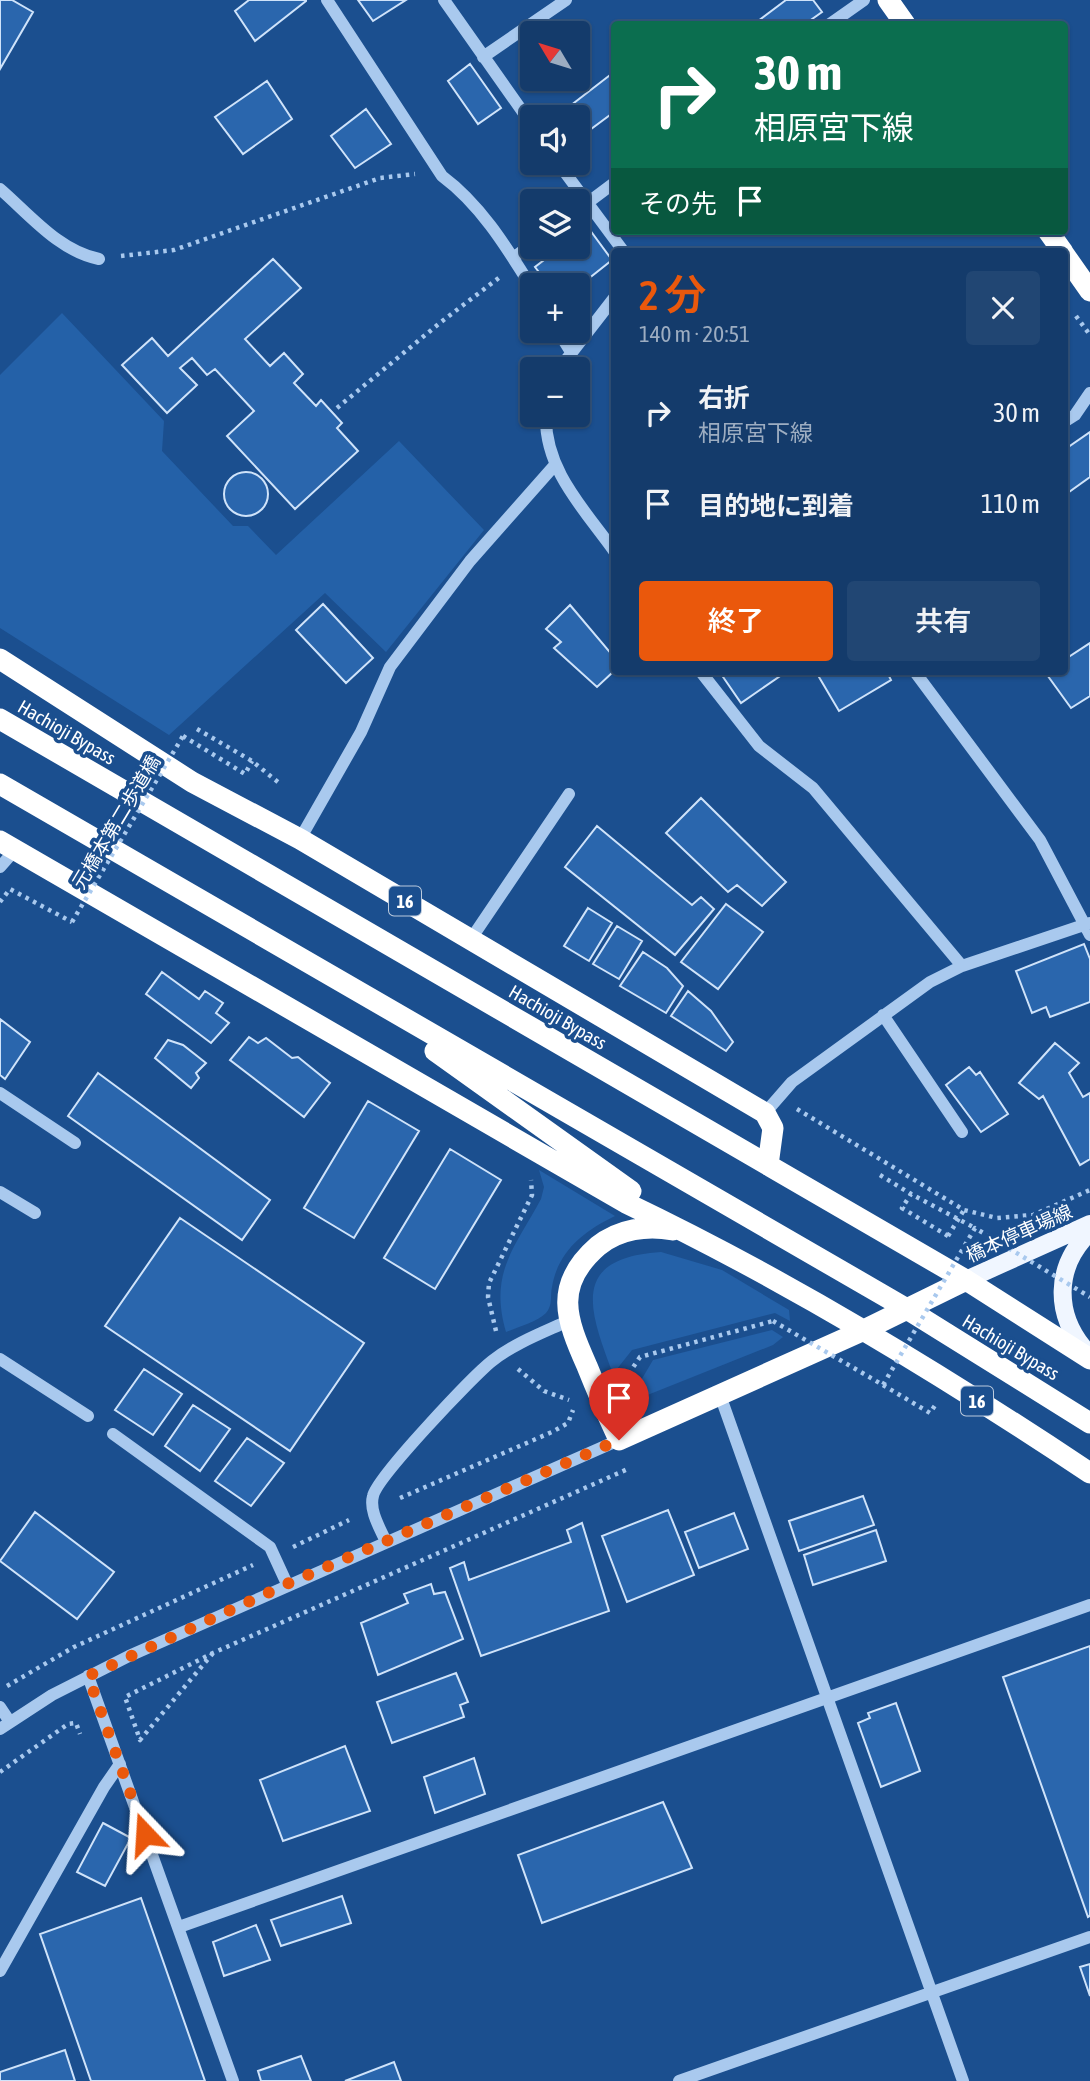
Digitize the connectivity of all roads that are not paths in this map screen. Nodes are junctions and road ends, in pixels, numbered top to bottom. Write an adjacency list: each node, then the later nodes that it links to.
1 (327, 0): 16 (street)
2 (444, 0): 8 (street)
3 (566, 0): 8 (street)
4 (864, 0): 6 (street)
5 (888, 0): 7 (highway)
6 (834, 21)
7 (903, 21)
8 (483, 57): 9 (street)
9 (520, 108)
10 (611, 185): 12 (street)
11 (0, 189): 17 (street)
12 (590, 201)
13 (590, 216): 14 (street)
14 (620, 248)
15 (520, 253): 16 (street)
16 (513, 258): 19 (street)
17 (99, 259)
18 (1068, 260): 20 (highway)
19 (522, 273)
20 (1090, 291)
21 (611, 302): 23 (street)
22 (565, 343): 23 (street)
23 (571, 352): 24 (street)
24 (567, 357)
25 (1090, 393): 26 (street)
26 (1068, 419)
27 (546, 427): 28 (street)
28 (554, 466): 29 (street); 36 (street)
29 (611, 547)
30 (0, 659): 36 (highway, 16)
31 (703, 675): 42 (street)
32 (917, 675): 39 (street)
33 (0, 717): 48 (highway, Hachioji Bypass / 16)
34 (0, 784): 40 (highway, Hachioji Bypass / 16)
35 (569, 794): 41 (street)
36 (300, 839): 41 (highway, 16)
37 (8, 846): 38 (street); 53 (highway, 16)
38 (0, 867)
39 (1088, 928): 42 (street)
40 (265, 937): 53 (highway, 16); 55 (highway, Hachioji Bypass / 16)
41 (471, 939): 45 (highway, 16)
42 (962, 966): 43 (street)
43 (883, 1015): 45 (street); 46 (street)
44 (0, 1093): 47 (street)
45 (765, 1113): 48 (highway)
46 (962, 1132)
47 (75, 1143)
48 (768, 1165): 54 (highway, Hachioji Bypass / 16)
49 (0, 1192): 50 (street)
50 (35, 1213)
51 (1090, 1224): 54 (main road, 橋本停車場線)
52 (1090, 1231): 58 (main road)
53 (702, 1239): 56 (highway, 16); 57 (highway, 16)
54 (966, 1280): 55 (highway); 58 (highway, Hachioji Bypass / 16)
55 (907, 1309): 57 (highway); 62 (highway, Hachioji Bypass / 16)
56 (568, 1321): 64 (highway, 16); 66 (street)
57 (862, 1331): 60 (highway); 65 (highway, 16)
58 (1090, 1357)
59 (0, 1359): 61 (street)
60 (720, 1395): 64 (highway); 70 (street)
61 (88, 1416)
62 (1090, 1423)
63 (113, 1434): 67 (street)
64 (619, 1440): 66 (street)
65 (1090, 1473)
66 (386, 1542): 67 (street)
67 (287, 1584): 69 (street)
68 (1090, 1605): 70 (street)
69 (88, 1676): 72 (street); 73 (street)
70 (827, 1696): 74 (street); 77 (street)
71 (0, 1707): 72 (street)
72 (5, 1726)
73 (120, 1764): 74 (street); 76 (street)
74 (179, 1927): 78 (street)
75 (1090, 1937): 77 (street)
76 (0, 1971)
77 (932, 1993): 79 (street); 80 (street)
78 (233, 2081)
79 (679, 2081)
80 (964, 2081)

